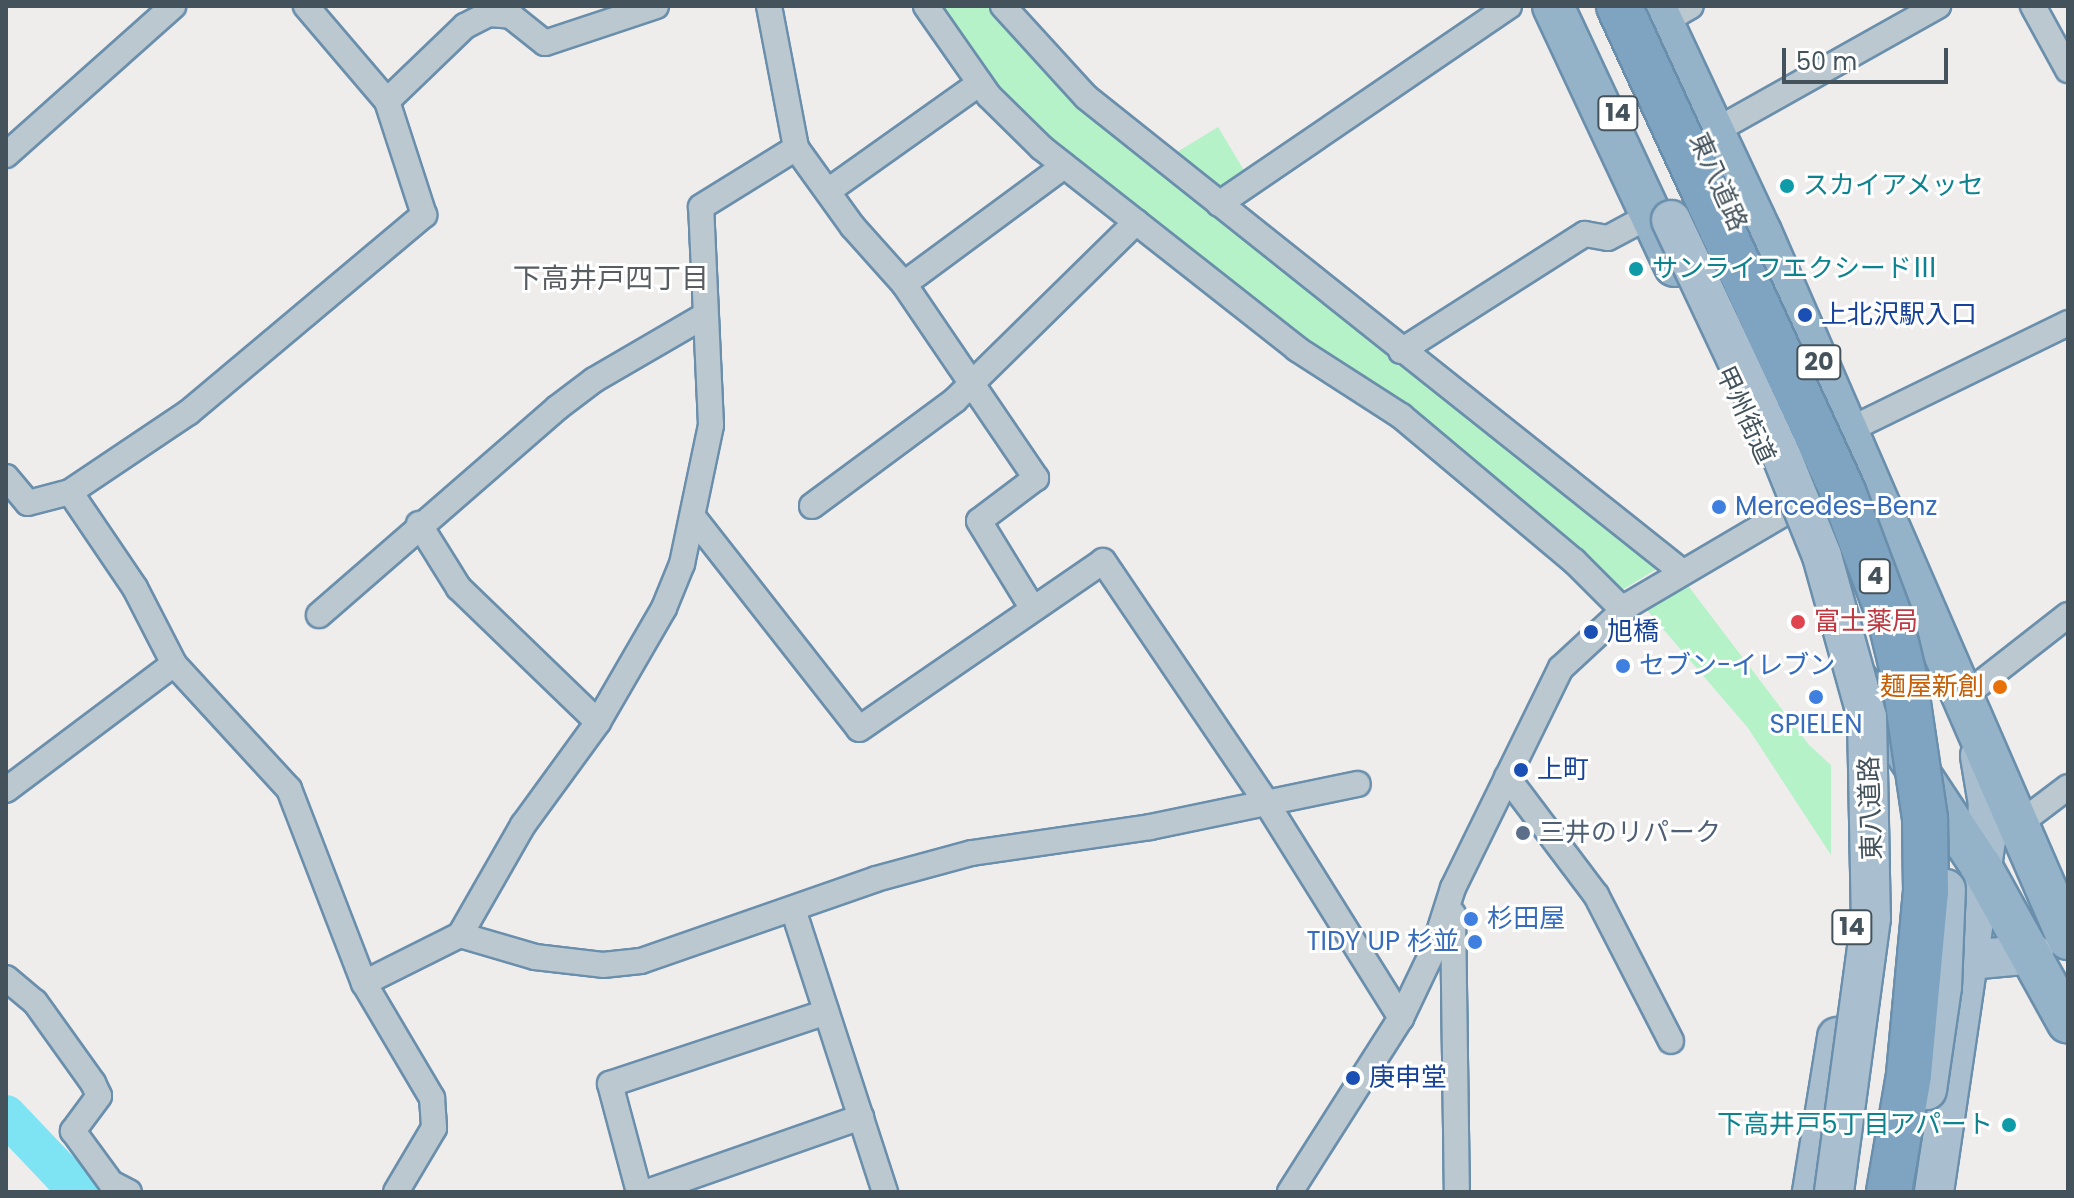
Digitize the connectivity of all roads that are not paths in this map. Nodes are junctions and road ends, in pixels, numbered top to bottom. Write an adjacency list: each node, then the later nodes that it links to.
1 (173, 6): 21 (street)
2 (306, 6): 18 (street)
3 (656, 6): 15 (street)
4 (769, 6): 20 (street)
5 (926, 6): 17 (street)
6 (1003, 6): 24 (street)
7 (1509, 6): 24 (street)
8 (1553, 6): 25 (highway, 甲州街道 / 20)
9 (1565, 6): 25 (main road, 東八道路 / 14)
10 (1591, 6): 77 (highway, 4)
11 (1619, 6): 78 (highway, 4, bridge)
12 (1938, 6): 19 (street)
13 (2033, 6): 16 (street)
14 (1663, 10): 19 (highway, 甲州街道 / 20); 79 (main road, 東八道路 / 14, bridge)
15 (510, 11): 18 (street)
16 (2068, 70)
17 (980, 83): 22 (street); 23 (street)
18 (387, 101): 35 (street)
19 (1715, 131): 32 (highway, 甲州街道 / 20)
20 (796, 148): 23 (street); 28 (street)
21 (6, 155)
22 (1064, 166): 26 (street); 27 (street)
23 (828, 191): 27 (street)
24 (1219, 204): 30 (street)
25 (1661, 218): 30 (street); 37 (highway, 甲州街道 / 20); 76 (main road, 東八道路 / 14, bridge)
26 (1136, 222): 31 (street); 42 (street)
27 (904, 284): 31 (street)
28 (704, 316): 38 (street); 39 (street)
29 (2068, 323): 32 (street)
30 (1401, 351): 40 (street)
31 (971, 384): 36 (street); 41 (street)
32 (1849, 430): 33 (highway, 甲州街道 / 20)
33 (1864, 469): 37 (street); 47 (highway, 甲州街道 / 20)
34 (6, 477): 35 (street)
35 (70, 492): 46 (street)
36 (812, 506)
37 (1789, 509): 40 (street); 45 (highway, 甲州街道 / 20)
38 (693, 517): 41 (street); 48 (street)
39 (419, 524): 43 (street); 48 (street)
40 (1681, 571): 42 (street)
41 (1033, 609): 53 (street)
42 (1623, 610): 49 (street)
43 (319, 615)
44 (2068, 615): 47 (street)
45 (1845, 659): 55 (highway, 甲州街道 / 20); 75 (main road, 14)
46 (174, 664): 52 (street); 62 (street)
47 (1968, 710): 54 (highway, 甲州街道 / 20); 55 (main road)
48 (598, 722): 58 (street)
49 (1507, 777): 56 (street); 66 (street)
50 (1358, 784): 53 (street)
51 (2068, 787): 54 (street)
52 (6, 790)
53 (1266, 802): 57 (street); 64 (street)
54 (2019, 824): 59 (highway, 甲州街道 / 20)
55 (1981, 866): 59 (highway, 甲州街道 / 20); 60 (main road)
56 (1453, 888): 64 (street); 74 (street)
57 (793, 909): 58 (street); 63 (street)
58 (460, 935): 62 (street)
59 (2051, 946): 60 (main road); 65 (highway, 甲州街道 / 20)
60 (1969, 960): 80 (main road)
61 (6, 978): 68 (street)
62 (364, 983): 69 (street)
63 (826, 1012): 67 (street); 70 (street)
64 (1401, 1018): 73 (street)
65 (2068, 1023)
66 (1671, 1041)
67 (861, 1117): 71 (street); 72 (street)
68 (129, 1192)
69 (396, 1192)
70 (639, 1192)
71 (647, 1192)
72 (885, 1192)
73 (1290, 1192)
74 (1457, 1192)
75 (1812, 1192)
76 (1834, 1192)
77 (1859, 1192)
78 (1889, 1192)
79 (1910, 1192)
80 (1934, 1192)

